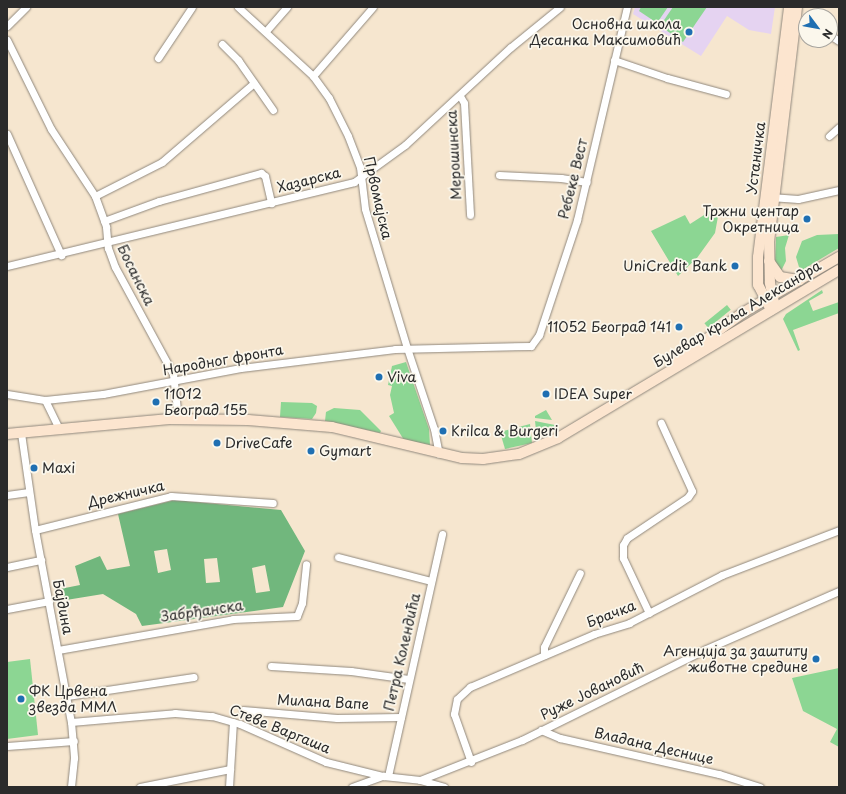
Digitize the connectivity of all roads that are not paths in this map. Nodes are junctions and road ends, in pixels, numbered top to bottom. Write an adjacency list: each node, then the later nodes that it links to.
1 (26, 7): 10 (street)
2 (192, 7): 14 (street)
3 (238, 7): 11 (street, Првомајска)
4 (288, 7): 11 (street)
5 (373, 7): 16 (street)
6 (560, 7): 19 (street, Хазарска)
7 (627, 7): 15 (street, Ребеке Вест)
8 (789, 7): 29 (main road, Устаничка)
9 (797, 7): 29 (main road, Устаничка)
10 (7, 26)
11 (266, 31): 16 (street, Првомајска)
12 (7, 40): 28 (street, Босанска)
13 (222, 44): 17 (street)
14 (158, 58)
15 (614, 60): 18 (street); 26 (street, Ребеке Вест)
16 (314, 76): 25 (street, Првомајска)
17 (254, 83): 20 (street); 28 (street)
18 (726, 94)
19 (460, 96): 25 (street, Хазарска); 31 (street, Мерошинска)
20 (273, 110)
21 (839, 127): 23 (street)
22 (7, 134): 34 (street)
23 (829, 136)
24 (499, 175): 26 (street)
25 (361, 178): 30 (street, Хазарска); 44 (street, Првомајска)
26 (587, 182): 45 (street, Ребеке Вест)
27 (839, 190): 29 (street)
28 (94, 196): 32 (street, Босанска)
29 (770, 197): 36 (main road, Устаничка); 40 (main road, Устаничка)
30 (272, 203): 32 (street); 33 (street, Хазарска)
31 (470, 215)
32 (104, 221): 33 (street, Босанска)
33 (107, 242): 34 (street, Хазарска); 46 (street, Босанска)
34 (61, 255): 37 (street, Хазарска)
35 (839, 256): 39 (main road, Булевар краља Александра)
36 (768, 258): 39 (main road); 41 (main road, Устаничка)
37 (7, 266)
38 (839, 270): 42 (main road, Булевар краља Александра)
39 (800, 280): 41 (main road, Булевар краља Александра)
40 (758, 285): 41 (main road, Устаничка); 43 (main road)
41 (768, 298): 42 (main road, Устаничка); 43 (main road, Булевар краља Александра)
42 (773, 309): 47 (main road, Булевар краља Александра)
43 (744, 312): 47 (main road, Булевар краља Александра)
44 (406, 348): 45 (street, Народног фронта); 46 (street, Народног фронта); 55 (street, Првомајска)
45 (527, 348)
46 (174, 380): 49 (street, Народног фронта); 50 (street, Босанска)
47 (649, 382): 55 (main road, Булевар краља Александра)
48 (7, 394): 49 (street, Народног фронта)
49 (45, 400): 52 (street)
50 (178, 418): 52 (main road, Булевар краља Александра); 55 (main road, Булевар краља Александра)
51 (661, 423): 71 (street)
52 (59, 429): 53 (main road, Булевар краља Александра)
53 (21, 432): 54 (main road, Булевар краља Александра); 56 (street, Бајдина)
54 (7, 434)
55 (439, 454)
56 (29, 492): 57 (street); 59 (street, Бајдина)
57 (7, 495)
58 (273, 503): 59 (street, Дрежничка)
59 (35, 530): 63 (street, Бајдина)
60 (839, 530): 71 (street, Брачка)
61 (442, 534): 67 (street, Петра Колендића)
62 (338, 557): 67 (street)
63 (41, 560): 65 (street); 69 (street, Бајдина)
64 (306, 564): 72 (street, Забрђанска)
65 (7, 567)
66 (580, 573): 73 (street)
67 (431, 581): 76 (street, Петра Колендића)
68 (839, 591): 82 (street, Руже Јовановић)
69 (49, 602): 70 (street); 72 (street, Бајдина)
70 (7, 609)
71 (648, 613): 73 (street, Брачка)
72 (58, 650): 77 (street, Бајдина)
73 (544, 655): 85 (street, Брачка)
74 (271, 666): 76 (street)
75 (194, 677): 77 (street)
76 (408, 679): 79 (street, Петра Колендића)
77 (67, 696): 80 (street, Бајдина)
78 (244, 710): 79 (street, Милана Вапе)
79 (401, 718): 87 (street, Петра Колендића)
80 (71, 722): 81 (street, Стеве Варгаша); 83 (street, Бајдина)
81 (233, 722): 86 (street); 87 (street, Стеве Варгаша)
82 (541, 730): 85 (street, Руже Јовановић); 94 (street, Владана Деснице)
83 (74, 741): 84 (street); 89 (street, Бајдина)
84 (7, 746)
85 (471, 762): 88 (street, Руже Јовановић)
86 (230, 769): 90 (street); 91 (street)
87 (386, 776): 88 (street, Стеве Варгаша); 92 (street)
88 (420, 780): 93 (street, Стеве Варгаша)
89 (71, 787)
90 (140, 787)
91 (229, 787)
92 (352, 787)
93 (444, 787)
94 (760, 787)

